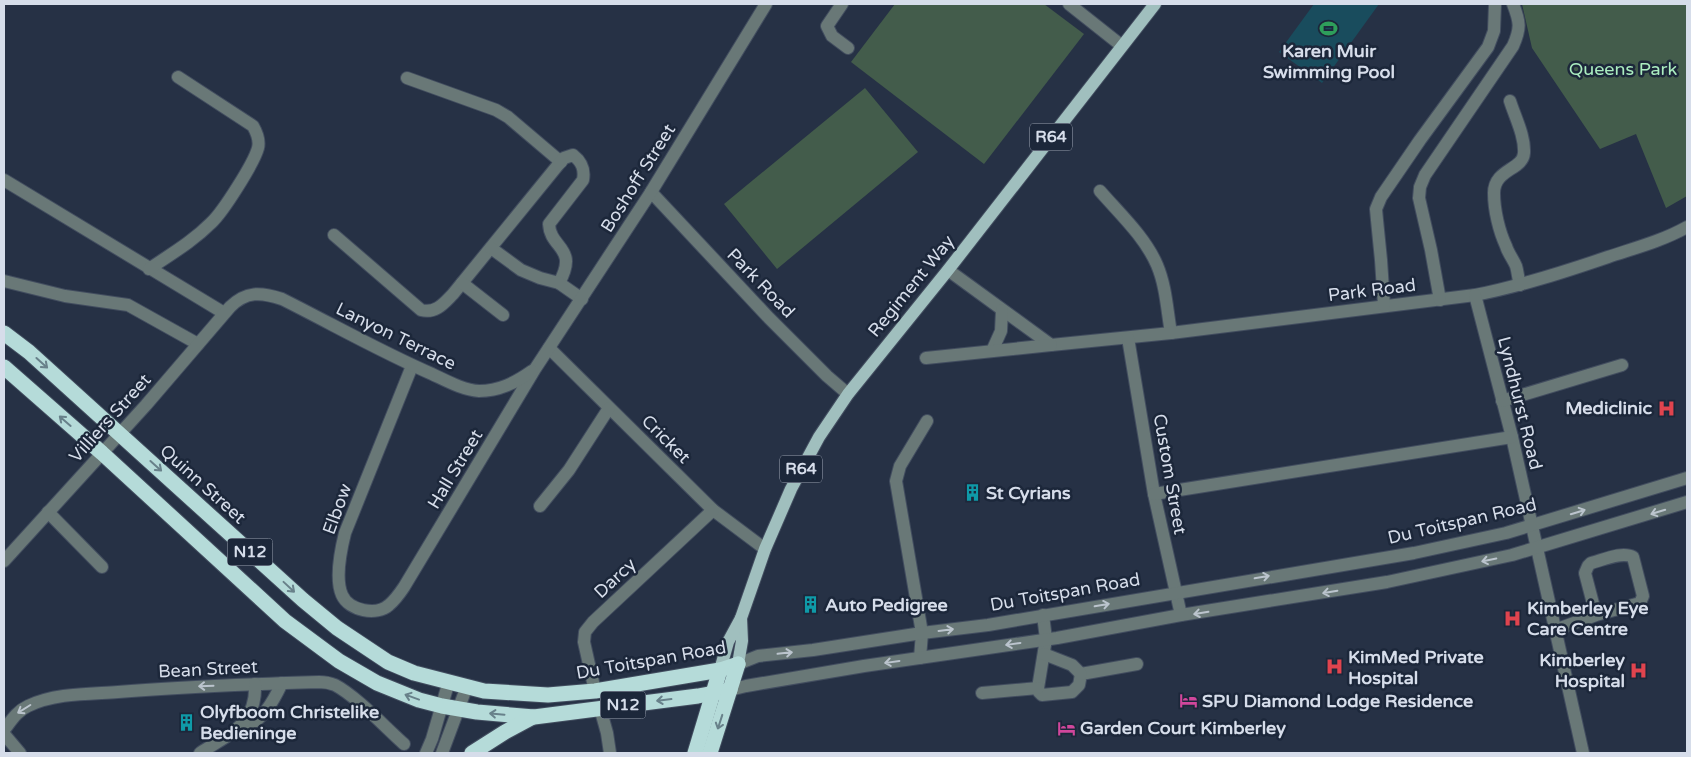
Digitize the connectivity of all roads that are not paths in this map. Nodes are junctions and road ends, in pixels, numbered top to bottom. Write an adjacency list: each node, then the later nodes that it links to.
1 (766, 4): 17 (street, Boshoff Street)
2 (842, 4): 8 (street)
3 (1069, 4): 7 (street)
4 (1155, 4): 7 (main road, Regiment Way / R64)
5 (1495, 4): 11 (street)
6 (1514, 4): 13 (street)
7 (1122, 46): 22 (main road, Regiment Way / R64)
8 (848, 48)
9 (178, 77): 21 (street)
10 (407, 78): 14 (street)
11 (1458, 87): 13 (street); 31 (street)
12 (1510, 101): 26 (street)
13 (1475, 102): 30 (street)
14 (561, 162): 20 (street); 24 (street)
15 (4, 180): 21 (street)
16 (1100, 191): 36 (street)
17 (651, 192): 29 (street, Boshoff Street); 47 (street, Park Road)
18 (1686, 231): 26 (street, Park Road)
19 (334, 235): 25 (street)
20 (491, 248): 24 (street); 25 (street)
21 (149, 269): 33 (street)
22 (948, 270): 32 (street); 47 (main road, Regiment Way / R64)
23 (4, 281): 38 (street)
24 (559, 282): 29 (street)
25 (462, 283): 34 (street)
26 (1520, 285): 27 (street, Park Road)
27 (1475, 295): 30 (street, Park Road); 48 (street, Lyndhurst Road)
28 (241, 297): 33 (street, Villiers Street); 44 (street, Lanyon Terrace)
29 (582, 299): 40 (street, Boshoff Street)
30 (1440, 300): 31 (street, Park Road)
31 (1384, 305): 36 (street, Park Road)
32 (1002, 310): 39 (street); 41 (street)
33 (224, 313): 38 (street, Villiers Street)
34 (503, 315)
35 (4, 333): 51 (highway, Quinn Street / N12, one-way to 51)
36 (1171, 333): 37 (street, Park Road)
37 (1128, 338): 39 (street, Park Road); 55 (street, Custom Street)
38 (198, 344): 51 (street, Villiers Street)
39 (1051, 345): 41 (street, Park Road)
40 (549, 348): 46 (street, Boshoff Street); 49 (street, Cricket)
41 (992, 351): 42 (street, Park Road)
42 (926, 358)
43 (1622, 365): 48 (street)
44 (412, 366): 46 (street, Lanyon Terrace); 65 (street, Elbow)
45 (4, 367): 53 (highway, N12, one-way to 45)
46 (536, 369): 65 (street, Hall Street)
47 (848, 394): 62 (main road, Regiment Way / R64)
48 (1502, 402): 52 (street, Lyndhurst Road)
49 (610, 408): 57 (street); 58 (street, Cricket)
50 (927, 421): 72 (street)
51 (120, 433): 53 (street, Villiers Street); 80 (highway, Quinn Street / N12, one-way to 80)
52 (1512, 437): 55 (street); 60 (street, Lyndhurst Road)
53 (102, 453): 59 (street, Villiers Street); 89 (highway, N12, one-way to 53)
54 (1687, 478): 60 (street, Du Toitspan Road, one-way to 54)
55 (1154, 494): 66 (street, Custom Street)
56 (1687, 502): 61 (street, one-way to 61)
57 (540, 506)
58 (713, 510): 62 (street, Cricket); 86 (street, Darcy)
59 (48, 512): 63 (street, Villiers Street); 64 (street)
60 (1531, 526): 61 (street, Lyndhurst Road); 66 (street, Du Toitspan Road, one-way to 60)
61 (1536, 548): 69 (street, one-way to 69); 71 (street, Lyndhurst Road)
62 (765, 549): 70 (main road, Regiment Way / R64)
63 (4, 561)
64 (102, 568)
65 (404, 587)
66 (1176, 592): 67 (street, Du Toitspan Road, one-way to 66); 69 (street, Custom Street)
67 (1043, 615): 72 (street, Du Toitspan Road, one-way to 67); 73 (street)
68 (1596, 615): 68 (street); 71 (street)
69 (1181, 616): 73 (street)
70 (742, 618): 76 (main road, Regiment Way / R64); 78 (main road, Regiment Way / R64)
71 (1555, 630): 105 (street, Lyndhurst Road)
72 (922, 633): 75 (street); 76 (street, Du Toitspan Road, one-way to 72)
73 (1046, 639): 74 (street); 75 (street, one-way to 75)
74 (1044, 654): 79 (street); 84 (street)
75 (920, 658): 85 (street, one-way to 85)
76 (738, 664): 78 (highway, Du Toitspan Road / N12); 85 (highway)
77 (1137, 664): 79 (street)
78 (720, 670): 86 (highway, Du Toitspan Road / N12); 88 (highway)
79 (1081, 674): 84 (street)
80 (449, 681): 83 (highway, Quinn Street / N12); 89 (street)
81 (282, 683): 82 (street, Bean Street); 93 (street); 96 (street, Bean Street)
82 (255, 684): 93 (street); 94 (street, Bean Street, one-way to 94)
83 (466, 686): 86 (highway, Du Toitspan Road / N12); 91 (street)
84 (1038, 688): 87 (street)
85 (730, 690): 88 (highway, N12); 104 (highway, one-way to 104)
86 (595, 691)
87 (982, 693)
88 (712, 694): 90 (highway, N12, one-way to 90); 103 (highway)
89 (442, 706): 91 (highway, N12); 99 (street)
90 (600, 708): 92 (highway, N12); 102 (street)
91 (459, 709): 92 (highway, N12, one-way to 91); 100 (street)
92 (534, 717): 101 (highway)
93 (238, 729): 98 (street)
94 (4, 730)
95 (4, 734): 97 (street)
96 (404, 744)
97 (20, 753)
98 (200, 753)
99 (426, 753)
100 (442, 753)
101 (472, 753)
102 (610, 753)
103 (695, 753)
104 (710, 753)
105 (1583, 753)

